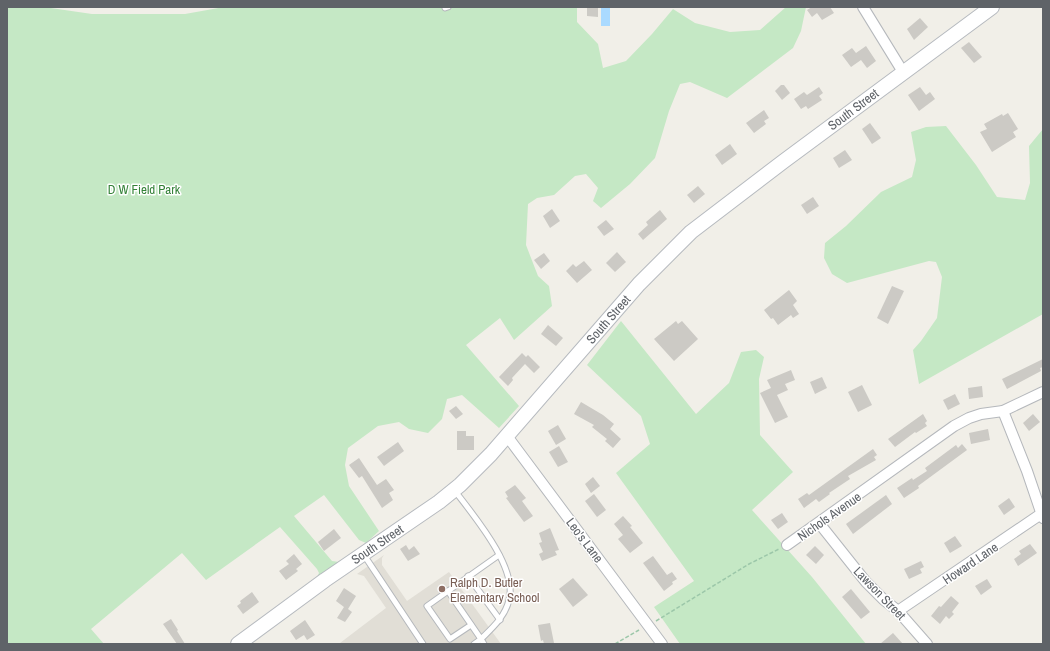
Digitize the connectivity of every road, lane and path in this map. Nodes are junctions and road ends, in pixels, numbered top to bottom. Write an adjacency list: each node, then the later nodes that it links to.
1 (863, 7): 3 (street)
2 (992, 7): 3 (street, South Street)
3 (903, 72): 6 (street, South Street)
4 (1043, 392): 5 (street, Nichols Avenue)
5 (1003, 411): 8 (street); 9 (street, Nichols Avenue)
6 (507, 436): 7 (street, South Street); 18 (street, Leo's Lane)
7 (454, 491): 11 (street, South Street); 12 (lane)
8 (1042, 516): 15 (street, Howard Lane)
9 (819, 522): 10 (street, Nichols Avenue); 15 (street, Lawson Street)
10 (787, 545): 18 (path, Nichols Avenue)
11 (362, 554): 20 (street, South Street); 21 (lane)
12 (499, 555): 13 (lane); 16 (lane)
13 (468, 576): 14 (lane); 16 (lane)
14 (448, 591): 17 (lane); 17 (lane)
15 (898, 611): 26 (street, Lawson Street)
16 (500, 620): 19 (lane)
17 (471, 625): 19 (lane)
18 (648, 625): 24 (path, Nichols Avenue); 25 (street, Leo's Lane)
19 (480, 639): 22 (lane); 23 (lane)
20 (238, 644)
21 (423, 644)
22 (474, 644)
23 (484, 644)
24 (614, 644)
25 (662, 644)
26 (927, 644)

